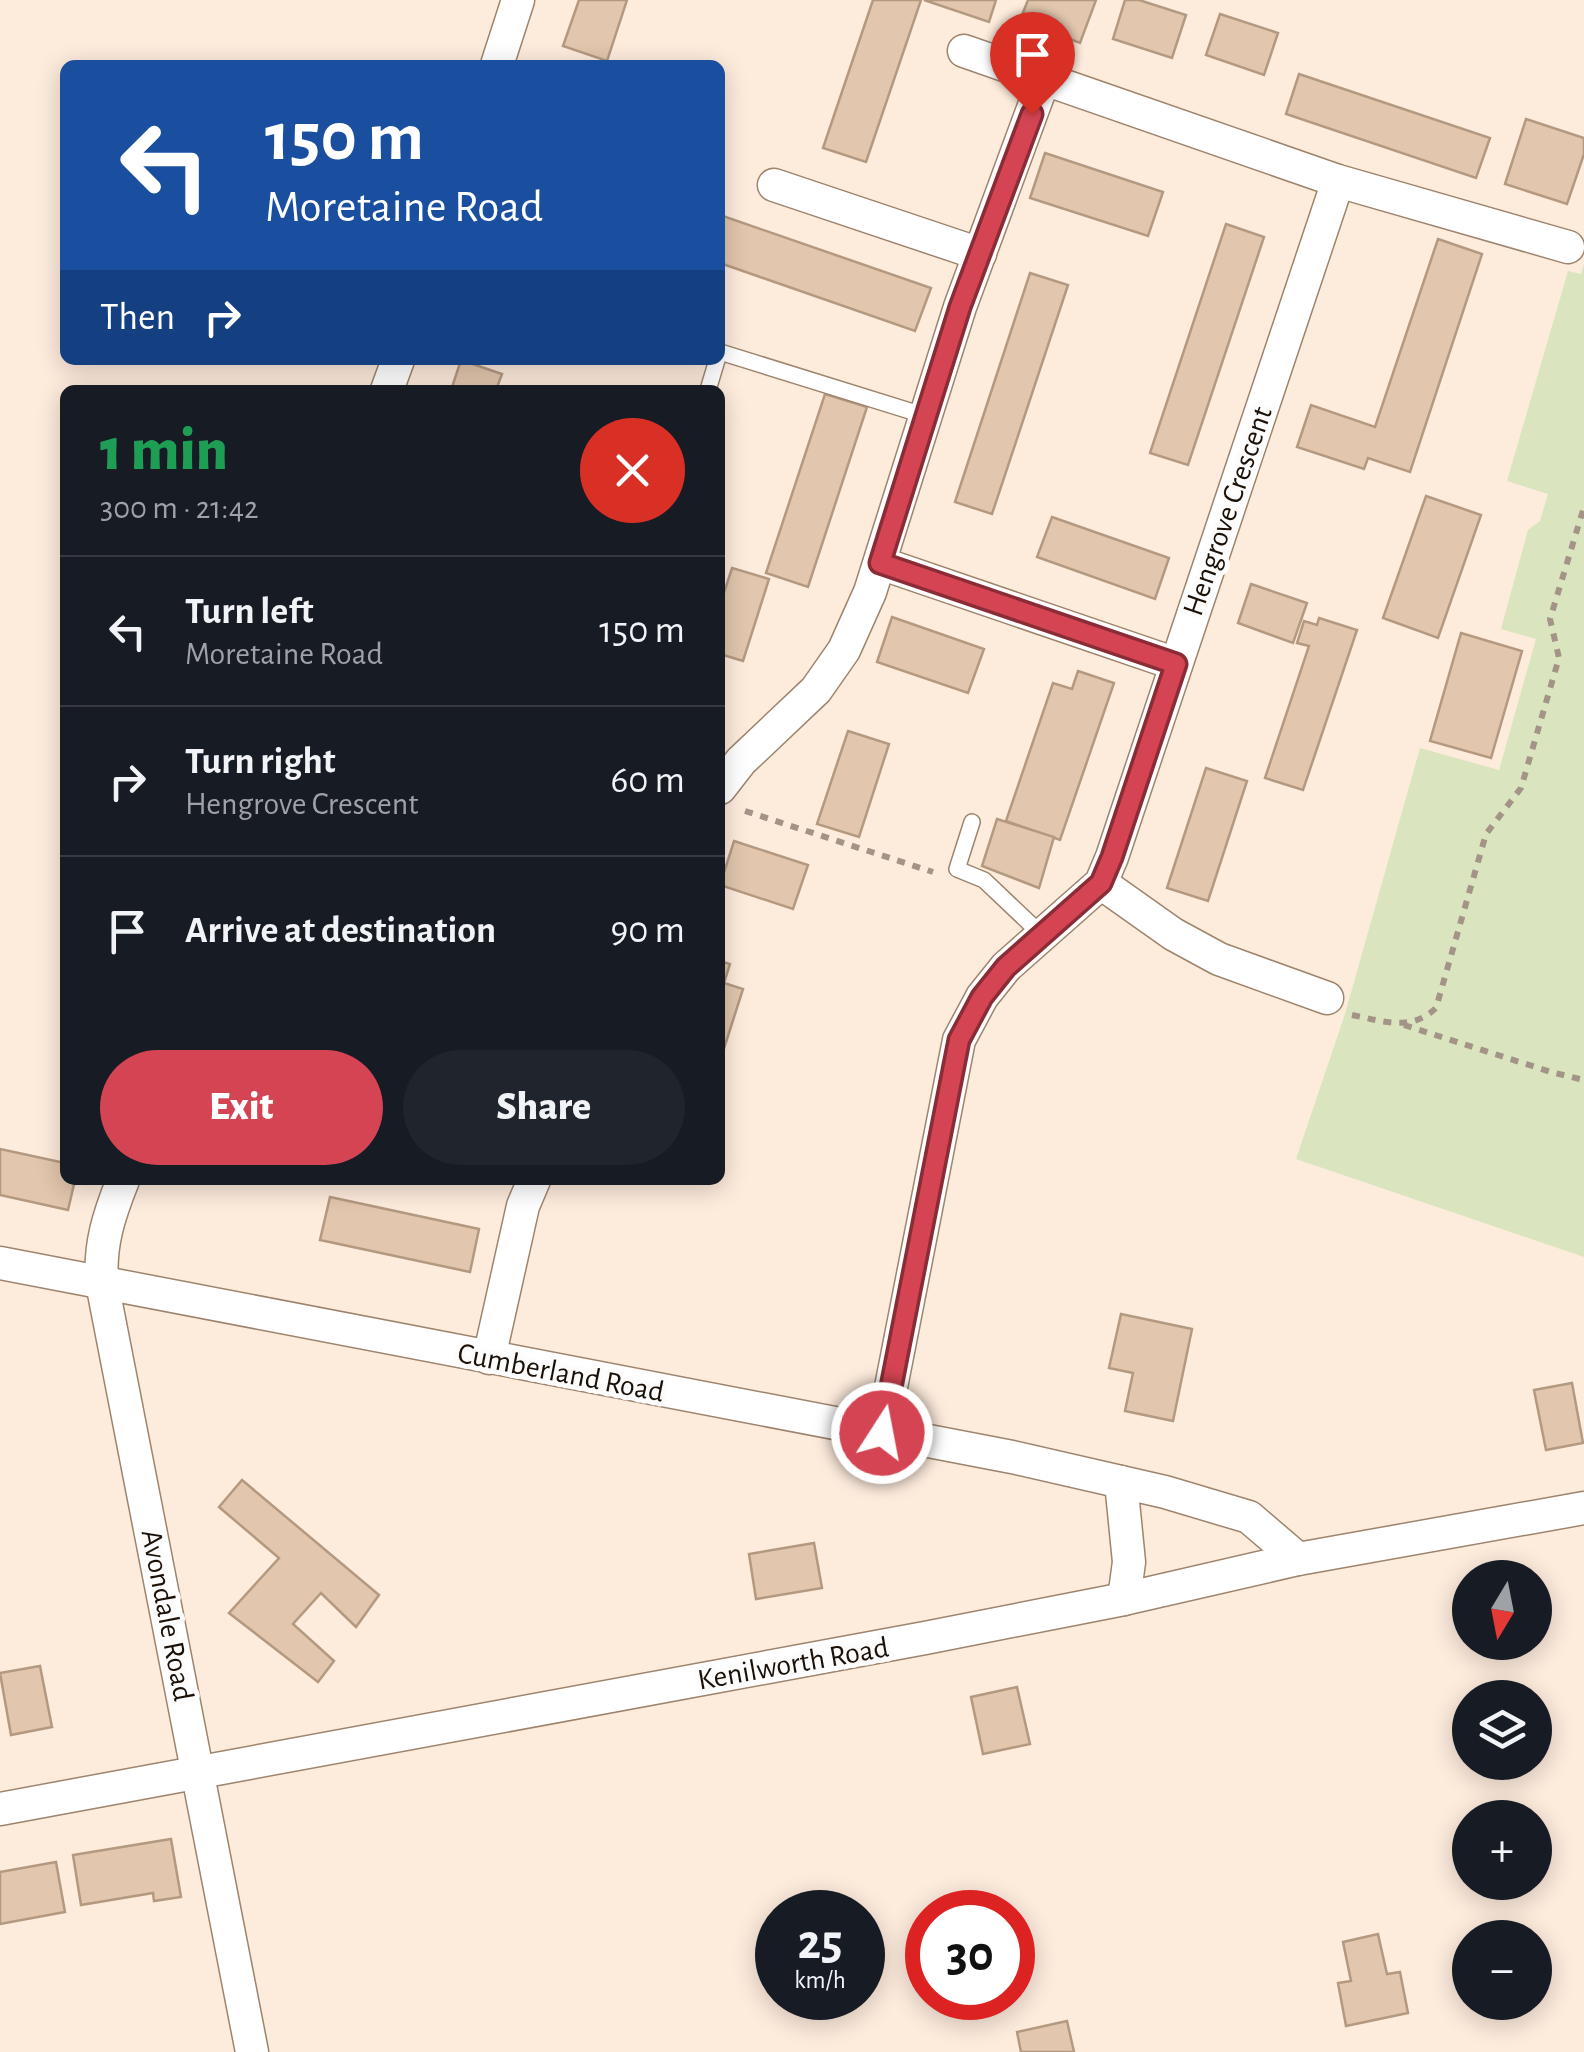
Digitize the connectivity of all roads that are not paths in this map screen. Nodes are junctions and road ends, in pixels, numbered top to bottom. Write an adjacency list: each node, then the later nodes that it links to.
1 (518, 0): 3 (street)
2 (964, 52): 4 (street)
3 (499, 60)
4 (1044, 79): 5 (street); 8 (street)
5 (1338, 182): 7 (street); 12 (street, Hengrove Crescent)
6 (774, 184): 8 (street)
7 (1568, 247)
8 (980, 254): 10 (street)
9 (725, 354): 10 (lane)
10 (926, 416): 11 (street)
11 (880, 563): 12 (street); 13 (street)
12 (1176, 664): 15 (street, Hengrove Crescent)
13 (729, 798)
14 (972, 822): 16 (lane)
15 (1101, 883): 16 (street, Hengrove Crescent); 17 (street)
16 (1042, 935): 23 (street, Hengrove Crescent)
17 (1327, 998)
18 (121, 1185): 21 (street, Avondale Road)
19 (532, 1185): 22 (street)
20 (0, 1263): 21 (street, Cumberland Road)
21 (102, 1283): 22 (street, Cumberland Road); 28 (street, Avondale Road)
22 (489, 1358): 23 (street, Cumberland Road)
23 (882, 1433): 24 (street, Cumberland Road)
24 (1121, 1482): 26 (street, Cumberland Road); 27 (street)
25 (1584, 1508): 26 (street, Kenilworth Road)
26 (1298, 1559): 27 (street, Kenilworth Road)
27 (1124, 1599): 28 (street, Kenilworth Road)
28 (197, 1773): 29 (street, Kenilworth Road); 30 (street, Avondale Road)
29 (0, 1809)
30 (252, 2052)

